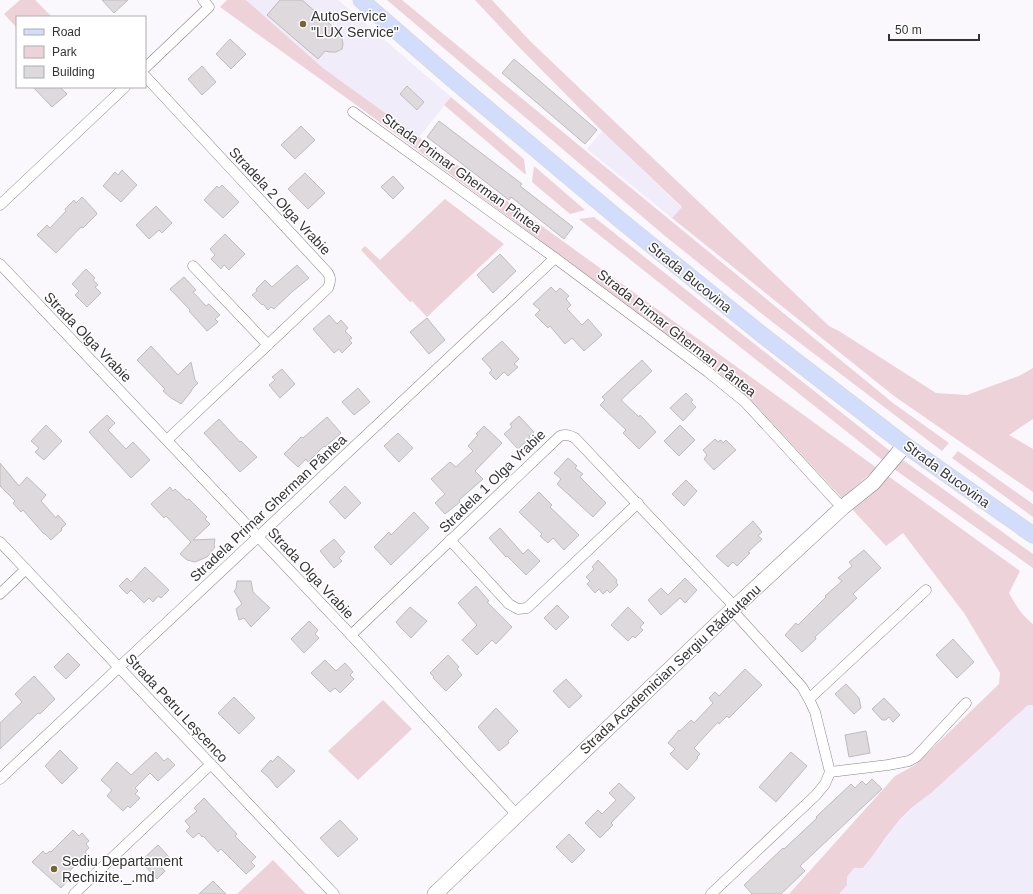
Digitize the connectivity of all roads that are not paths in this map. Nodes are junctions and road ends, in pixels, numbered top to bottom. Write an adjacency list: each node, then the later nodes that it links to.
1 (361, 0): 13 (main road, Strada Bucovina)
2 (206, 4): 3 (street)
3 (146, 67)
4 (146, 77): 11 (street, Stradela 2 Olga Vrabie)
5 (124, 88): 7 (street)
6 (353, 112): 8 (street, Strada Primar Gherman Pîntea)
7 (0, 205)
8 (554, 258): 15 (street, Strada Primar Gherman Pântea); 17 (street, Stradela Primar Gherman Pântea)
9 (0, 264): 12 (street, Strada Olga Vrabie)
10 (193, 266): 11 (street)
11 (268, 345): 12 (street, Stradela 2 Olga Vrabie)
12 (167, 440): 17 (street, Strada Olga Vrabie)
13 (905, 445): 15 (street, Strada Academician Sergiu Rădăuțanu); 16 (main road, Strada Bucovina)
14 (638, 504): 18 (street); 18 (street, Stradela 1 Olga Vrabie); 23 (street, Stradela 1 Olga Vrabie)
15 (843, 507): 23 (street, Strada Academician Sergiu Rădăuțanu)
16 (1033, 536)
17 (258, 537): 24 (street, Strada Olga Vrabie); 25 (street, Stradela Primar Gherman Pântea)
18 (450, 540): 24 (street, Stradela 1 Olga Vrabie)
19 (0, 542): 20 (street, Strada Petru Leșcenco)
20 (26, 570): 22 (street); 25 (street, Strada Petru Leșcenco)
21 (926, 590): 26 (street)
22 (0, 594)
23 (734, 608): 26 (street, Stradela 1 Olga Vrabie); 31 (street, Strada Academician Sergiu Rădăuțanu)
24 (351, 635): 31 (street, Strada Olga Vrabie)
25 (119, 667): 28 (street, Strada Petru Leșcenco); 30 (street, Stradela Primar Gherman Pântea)
26 (809, 699): 29 (street, Stradela 1 Olga Vrabie)
27 (966, 703): 29 (street)
28 (211, 764): 32 (street); 33 (street, Strada Petru Leșcenco)
29 (830, 772): 35 (street)
30 (0, 779)
31 (517, 815): 34 (street, Strada Academician Sergiu Rădăuțanu)
32 (74, 894)
33 (334, 894)
34 (435, 894)
35 (711, 894)

